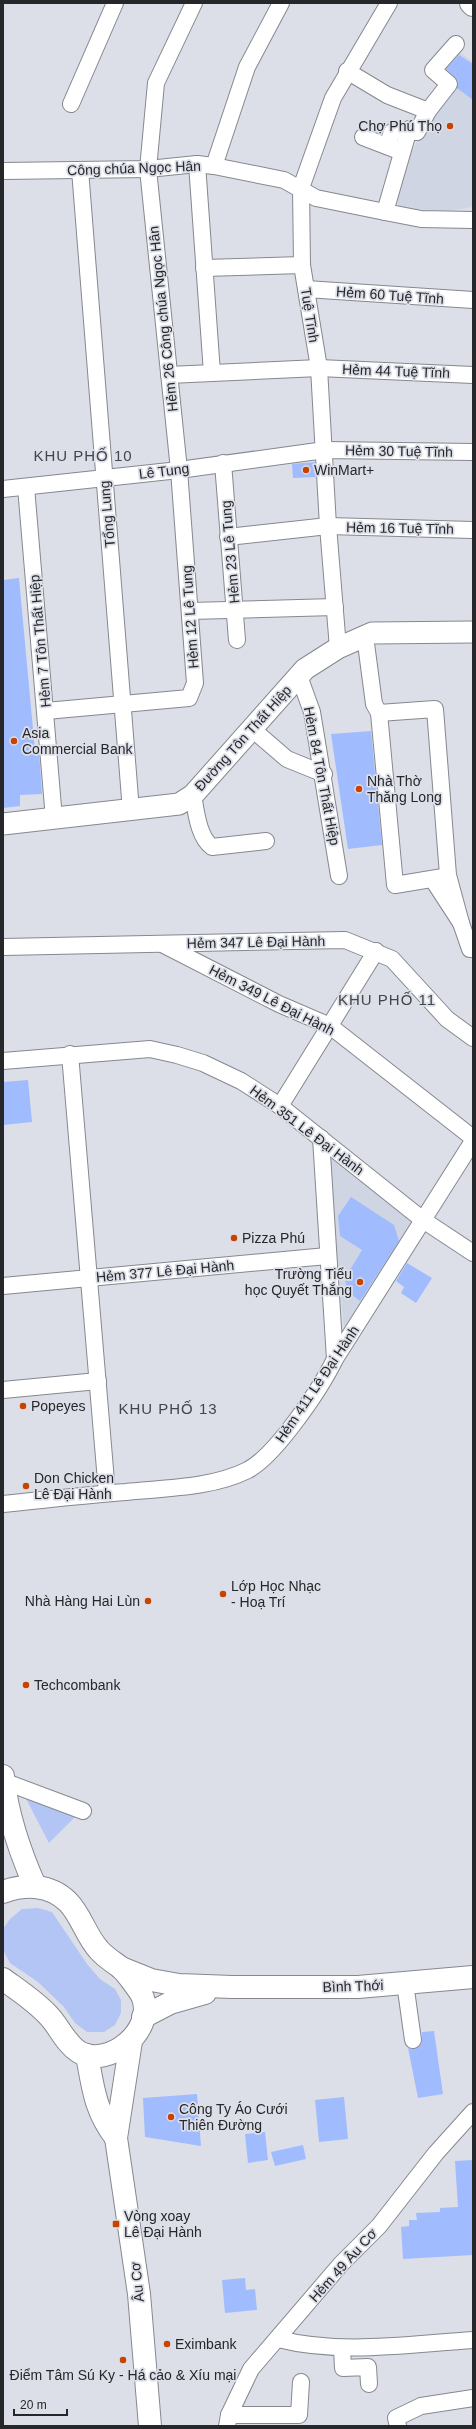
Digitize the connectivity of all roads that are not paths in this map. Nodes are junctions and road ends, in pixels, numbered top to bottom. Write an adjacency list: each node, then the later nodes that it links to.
1 (115, 3): 7 (street)
2 (194, 3): 14 (street, Hẻm 26 Công chúa Ngọc Hân)
3 (281, 3): 12 (street)
4 (389, 3): 6 (street, Tuệ Tĩnh)
5 (456, 44): 8 (street)
6 (347, 71): 8 (street); 16 (street, Tuệ Tĩnh)
7 (71, 104)
8 (428, 111): 10 (street)
9 (363, 137): 10 (street)
10 (402, 152): 17 (street)
11 (197, 164): 12 (street, Công chúa Ngọc Hân); 14 (street, Công chúa Ngọc Hân); 20 (street)
12 (214, 166): 16 (street, Công chúa Ngọc Hân)
13 (3, 168): 15 (street, Công chúa Ngọc Hân)
14 (148, 169): 15 (street, Công chúa Ngọc Hân); 25 (street, Hẻm 26 Công chúa Ngọc Hân)
15 (80, 170): 31 (street, Tổng Lung)
16 (301, 188): 17 (street, Công chúa Ngọc Hân); 19 (street, Tuệ Tĩnh)
17 (385, 212): 18 (street, Công chúa Ngọc Hân)
18 (473, 220)
19 (302, 264): 20 (street); 21 (street, Tuệ Tĩnh)
20 (204, 268): 24 (street)
21 (306, 289): 22 (street, Hẻm 60 Tuệ Tĩnh); 23 (street, Tuệ Tĩnh)
22 (473, 300)
23 (319, 368): 24 (street, Hẻm 44 Tuệ Tĩnh); 26 (street, Hẻm 44 Tuệ Tĩnh); 27 (street, Tuệ Tĩnh)
24 (212, 373): 25 (street, Hẻm 44 Tuệ Tĩnh)
25 (169, 375): 30 (street, Hẻm 26 Công chúa Ngọc Hân)
26 (473, 375)
27 (325, 450): 28 (street, Hẻm 30 Tuệ Tĩnh); 29 (street, Lê Tung); 34 (street, Tuệ Tĩnh)
28 (473, 452)
29 (223, 463): 30 (street, Lê Tung); 36 (street, Hẻm 23 Lê Tung)
30 (179, 470): 31 (street, Lê Tung); 38 (street, Hẻm 12 Lê Tung)
31 (104, 478): 32 (street, Lê Tung); 45 (street, Tổng Lung)
32 (26, 487): 33 (street, Lê Tung); 46 (street, Hẻm 7 Tôn Thất Hiệp)
33 (3, 489)
34 (328, 526): 35 (street, Hẻm 16 Tuệ Tĩnh); 36 (street, Hẻm 16 Tuệ Tĩnh); 37 (street, Tuệ Tĩnh)
35 (473, 530)
36 (228, 537): 39 (street, Hẻm 23 Lê Tung)
37 (335, 607): 39 (street); 43 (street, Tuệ Tĩnh)
38 (190, 611): 39 (street); 45 (street, Hẻm 12 Lê Tung)
39 (235, 612): 42 (street, Hẻm 23 Lê Tung)
40 (473, 632): 41 (street, Đường Tôn Thất Hiệp)
41 (365, 636): 43 (street, Đường Tôn Thất Hiệp); 47 (street)
42 (237, 640)
43 (338, 648): 44 (street, Đường Tôn Thất Hiệp)
44 (299, 676): 48 (street, Đường Tôn Thất Hiệp); 49 (street, Hẻm 84 Tôn Thất Hiệp)
45 (124, 703): 46 (street); 51 (street, Tổng Lung)
46 (46, 711): 52 (street, Hẻm 7 Tôn Thất Hiệp)
47 (379, 713): 56 (street); 56 (street)
48 (251, 728): 49 (street); 50 (street, Đường Tôn Thất Hiệp)
49 (324, 774): 55 (street, Hẻm 84 Tôn Thất Hiệp)
50 (193, 795): 51 (street, Đường Tôn Thất Hiệp); 54 (street)
51 (131, 811): 52 (street, Đường Tôn Thất Hiệp)
52 (54, 819): 53 (street, Đường Tôn Thất Hiệp)
53 (3, 824)
54 (266, 840)
55 (339, 876)
56 (440, 878): 59 (street)
57 (160, 944): 58 (street, Hẻm 347 Lê Đại Hành); 60 (street, Hẻm 347 Lê Đại Hành); 61 (street, Hẻm 349 Lê Đại Hành)
58 (3, 947)
59 (473, 949)
60 (376, 951): 61 (street); 62 (street, Hẻm 347 Lê Đại Hành)
61 (330, 1026): 65 (street); 67 (street, Hẻm 349 Lê Đại Hành)
62 (473, 1038)
63 (70, 1054): 64 (street, Hẻm 351 Lê Đại Hành); 65 (street, Hẻm 351 Lê Đại Hành); 72 (street)
64 (3, 1061)
65 (280, 1106): 66 (street, Hẻm 351 Lê Đại Hành)
66 (321, 1138): 69 (street, Hẻm 351 Lê Đại Hành); 71 (street)
67 (473, 1138)
68 (473, 1142): 69 (street, Hẻm 411 Lê Đại Hành)
69 (423, 1220): 70 (street, Hẻm 351 Lê Đại Hành); 74 (street, Hẻm 411 Lê Đại Hành)
70 (473, 1253)
71 (327, 1256): 72 (street, Hẻm 377 Lê Đại Hành); 74 (street)
72 (90, 1278): 73 (street, Hẻm 377 Lê Đại Hành); 75 (street)
73 (3, 1286)
74 (335, 1359): 77 (street, Hẻm 411 Lê Đại Hành)
75 (98, 1381): 76 (street); 77 (street)
76 (3, 1390)
77 (107, 1493): 78 (street, Hẻm 411 Lê Đại Hành)
78 (3, 1504)
79 (3, 1776): 80 (main road)
80 (4, 1781): 81 (street); 82 (main road)
81 (83, 1811)
82 (35, 1886): 83 (main road); 84 (main road)
83 (3, 1892)
84 (121, 1968): 88 (main road, Bình Thới); 91 (main road)
85 (473, 1977): 87 (main road, Bình Thới)
86 (3, 1979): 90 (main road)
87 (405, 1983): 88 (main road, Bình Thới); 92 (street)
88 (232, 1987): 91 (main road, Bình Thới)
89 (3, 1996): 90 (main road)
90 (32, 2001): 94 (main road)
91 (144, 2017): 93 (main road)
92 (413, 2040)
93 (131, 2041): 94 (main road); 96 (main road, Âu Cơ)
94 (87, 2055): 96 (main road)
95 (473, 2112): 97 (street, Hẻm 49 Âu Cơ)
96 (116, 2138): 104 (main road, Âu Cơ)
97 (278, 2339): 99 (street); 103 (street, Hẻm 49 Âu Cơ)
98 (473, 2340): 99 (street)
99 (342, 2348): 101 (street)
100 (301, 2382): 103 (street)
101 (369, 2384)
102 (473, 2398): 105 (street)
103 (228, 2421)
104 (150, 2426)
105 (398, 2426)

